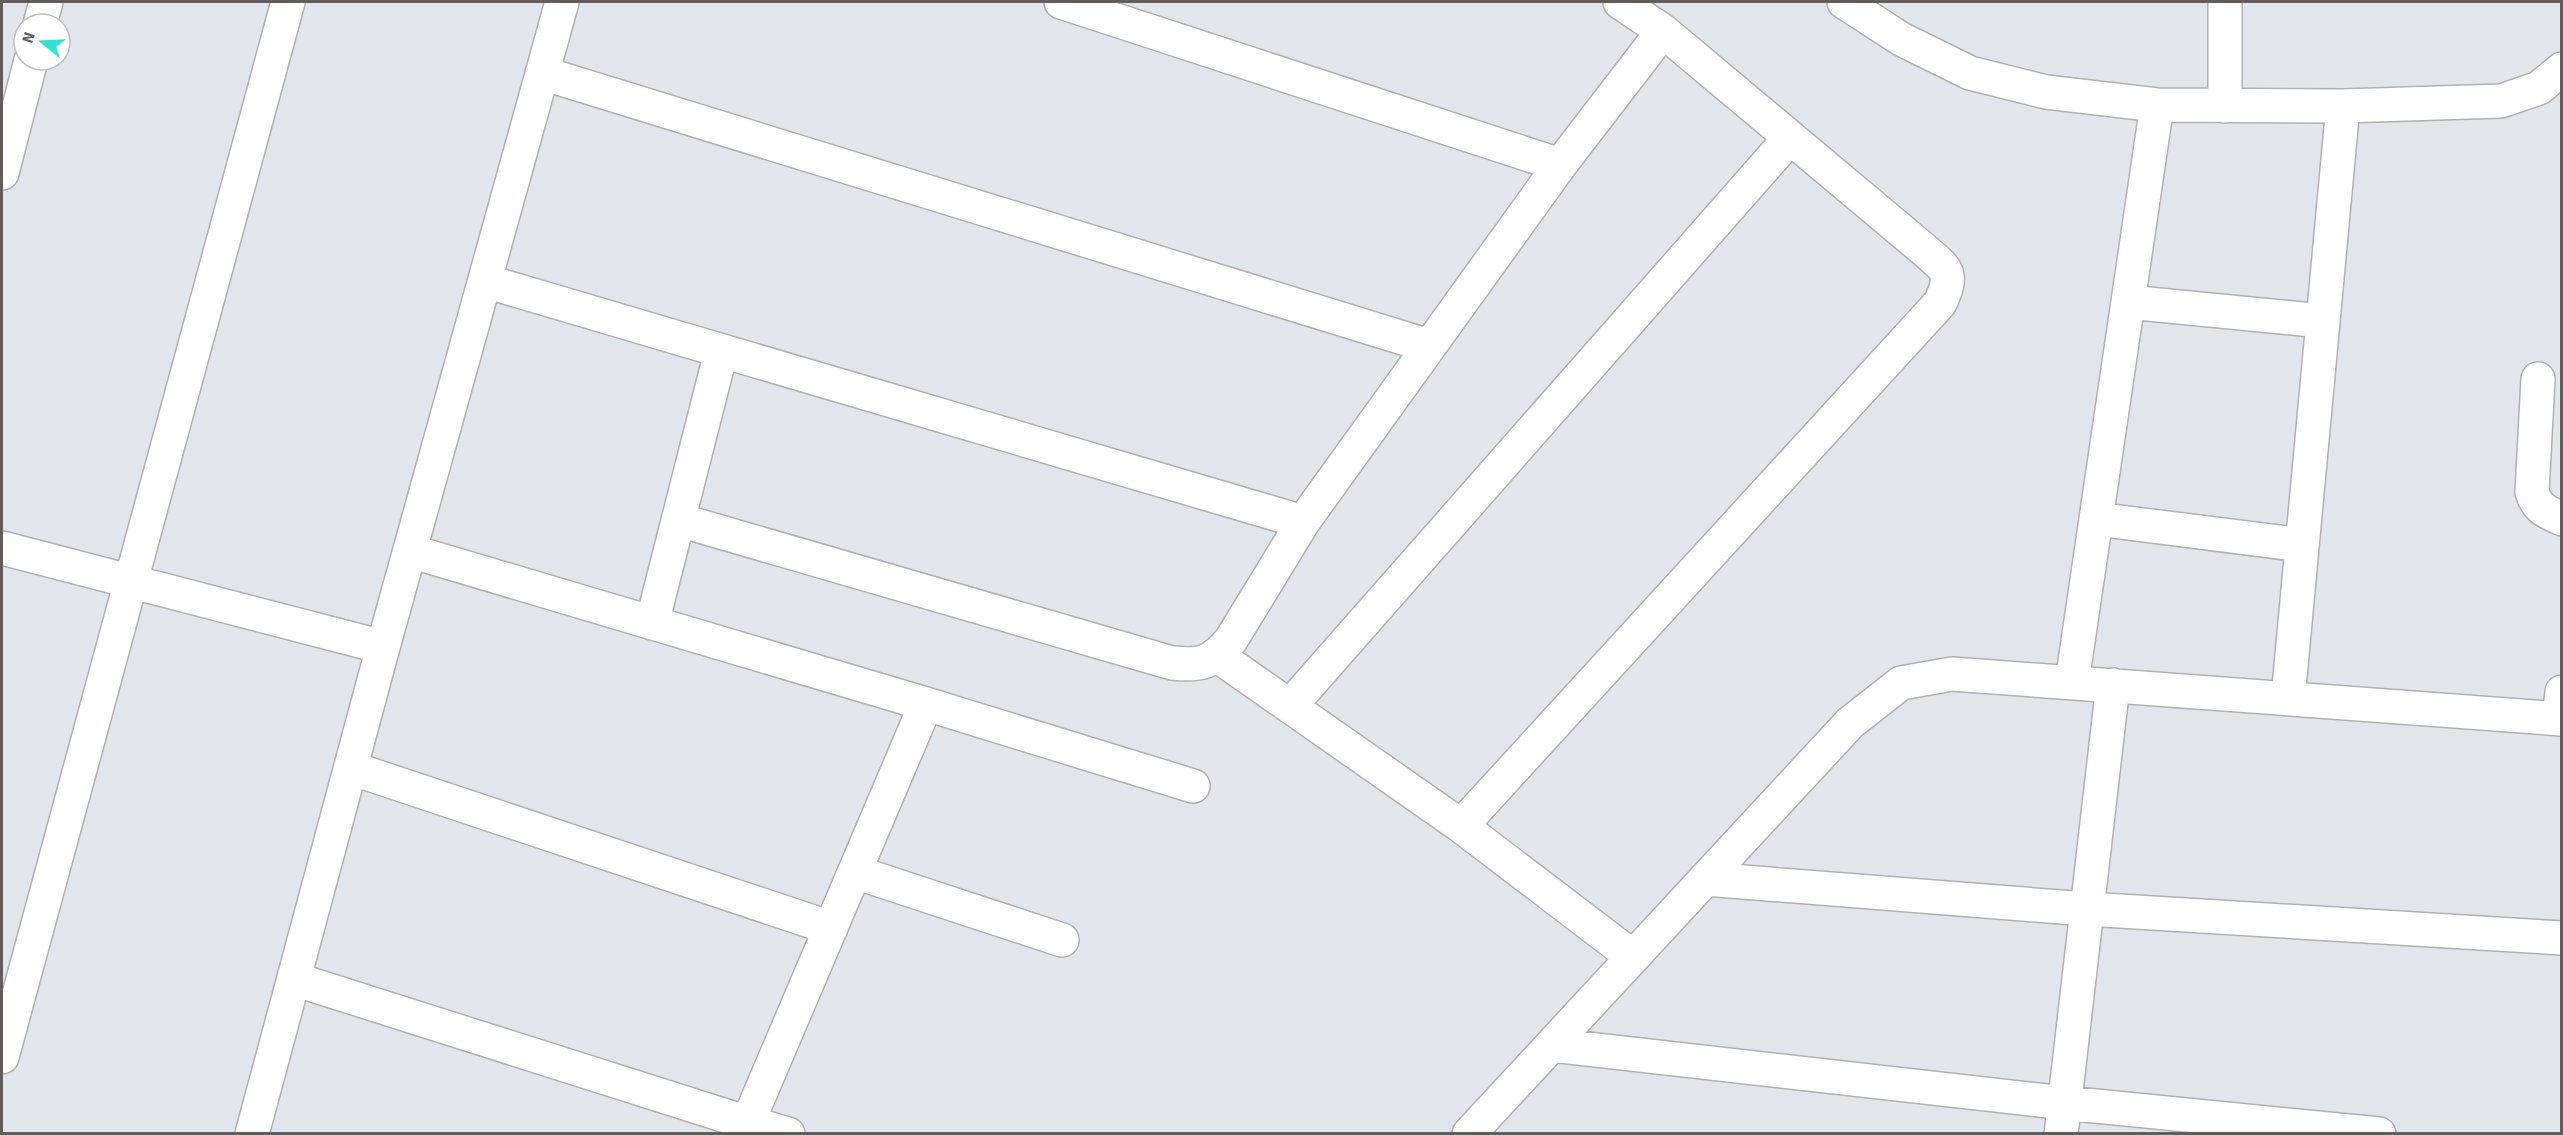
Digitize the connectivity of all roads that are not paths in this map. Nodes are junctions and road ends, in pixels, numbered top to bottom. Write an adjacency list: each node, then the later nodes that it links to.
1 (288, 2): 30 (street)
2 (562, 2): 10 (street)
3 (1061, 2): 15 (street)
4 (1620, 2): 7 (street)
5 (1844, 2): 11 (street)
6 (2225, 2): 12 (street)
7 (1664, 31): 14 (street); 15 (street)
8 (2562, 69): 13 (street)
9 (28, 72): 16 (street)
10 (542, 73): 17 (street); 20 (street)
11 (2157, 105): 12 (street); 18 (street)
12 (2225, 106): 13 (street)
13 (2343, 106): 19 (street)
14 (1790, 139): 38 (street); 42 (street)
15 (1560, 165): 20 (street)
16 (2, 173)
17 (484, 281): 21 (street); 29 (street)
18 (2128, 302): 19 (street); 23 (street)
19 (2323, 321): 27 (street)
20 (1429, 346): 26 (street)
21 (721, 352): 25 (street); 26 (street)
22 (2538, 379): 24 (street)
23 (2096, 519): 27 (street); 34 (street)
24 (2562, 519)
25 (679, 520): 31 (street); 33 (street)
26 (1303, 522): 33 (street)
27 (2302, 545): 36 (street)
28 (2, 548): 30 (street)
29 (410, 551): 31 (street); 32 (street)
30 (130, 582): 32 (street); 52 (street)
31 (652, 623): 37 (street)
32 (383, 647): 40 (street)
33 (1218, 656): 38 (street)
34 (2072, 682): 35 (street); 44 (street)
35 (2113, 685): 36 (street); 45 (street)
36 (2288, 698): 39 (street)
37 (926, 704): 41 (street); 43 (street)
38 (1290, 706): 42 (street)
39 (2561, 710)
40 (351, 768): 46 (street); 50 (street)
41 (1193, 786)
42 (1461, 826): 49 (street)
43 (855, 872): 46 (street); 48 (street)
44 (1705, 879): 45 (street); 49 (street)
45 (2087, 909): 47 (street); 53 (street)
46 (831, 928): 54 (street)
47 (2562, 938)
48 (1062, 940)
49 (1633, 957): 51 (street)
50 (294, 980): 54 (street); 55 (street)
51 (1552, 1045): 53 (street); 57 (street)
52 (2, 1057)
53 (2063, 1118): 58 (street)
54 (732, 1124): 56 (street)
55 (252, 1134)
56 (788, 1134)
57 (1470, 1134)
58 (2379, 1134)

